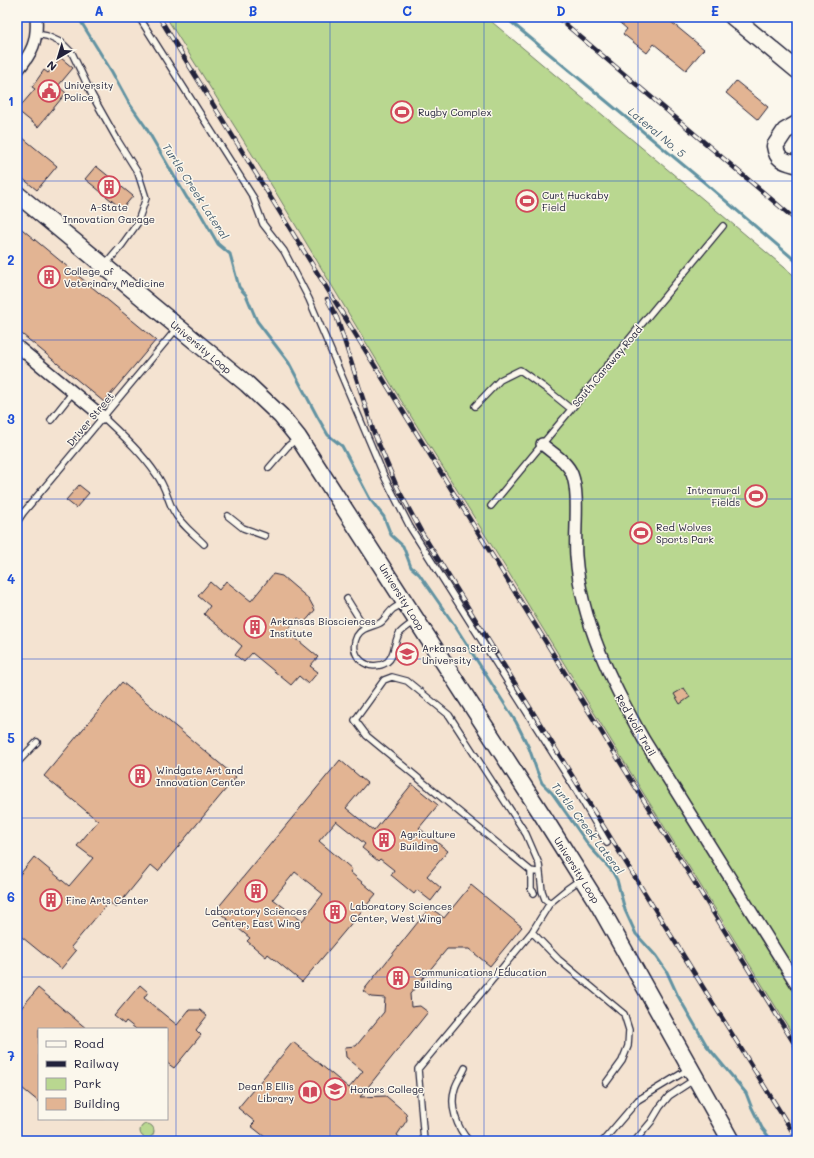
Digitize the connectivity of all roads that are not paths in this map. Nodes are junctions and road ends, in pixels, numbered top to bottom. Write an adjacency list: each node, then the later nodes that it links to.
1 (36, 17): 4 (street)
2 (139, 17): 35 (lane)
3 (733, 17): 5 (street)
4 (36, 34): 8 (street); 13 (lane)
5 (780, 56): 6 (street); 7 (street)
6 (797, 64)
7 (797, 70)
8 (17, 71)
9 (797, 124): 10 (street)
10 (796, 164)
11 (17, 194): 13 (street, University Loop)
12 (723, 226): 18 (lane, South Caraway Road)
13 (104, 266): 14 (street, University Loop)
14 (178, 327): 19 (lane, Driver Street); 21 (street, University Loop)
15 (17, 346): 16 (street)
16 (73, 392): 19 (street); 20 (lane)
17 (475, 406): 18 (lane)
18 (571, 409): 22 (lane, South Caraway Road)
19 (103, 417): 26 (lane, Driver Street); 28 (lane)
20 (50, 420)
21 (298, 437): 23 (lane); 30 (street, University Loop)
22 (542, 444): 24 (lane, South Caraway Road); 42 (street, Red Wolf Trail)
23 (269, 468)
24 (491, 506)
25 (228, 516): 27 (lane)
26 (17, 522)
27 (265, 536)
28 (204, 544)
29 (347, 599): 32 (lane)
30 (405, 602): 31 (street, University Loop); 32 (lane)
31 (417, 620): 32 (lane); 38 (street, University Loop)
32 (365, 628)
33 (37, 742): 34 (lane)
34 (17, 763)
35 (607, 843)
36 (531, 871): 37 (lane); 37 (lane); 39 (lane)
37 (539, 871): 40 (lane)
38 (582, 879): 40 (lane); 44 (street, University Loop)
39 (534, 893)
40 (550, 903): 41 (lane)
41 (532, 932): 45 (lane); 46 (lane)
42 (797, 985)
43 (465, 1068): 47 (lane)
44 (693, 1073): 48 (lane); 49 (lane); 50 (street, University Loop)
45 (606, 1083)
46 (424, 1141)
47 (469, 1141)
48 (603, 1141)
49 (635, 1141)
50 (730, 1141)

